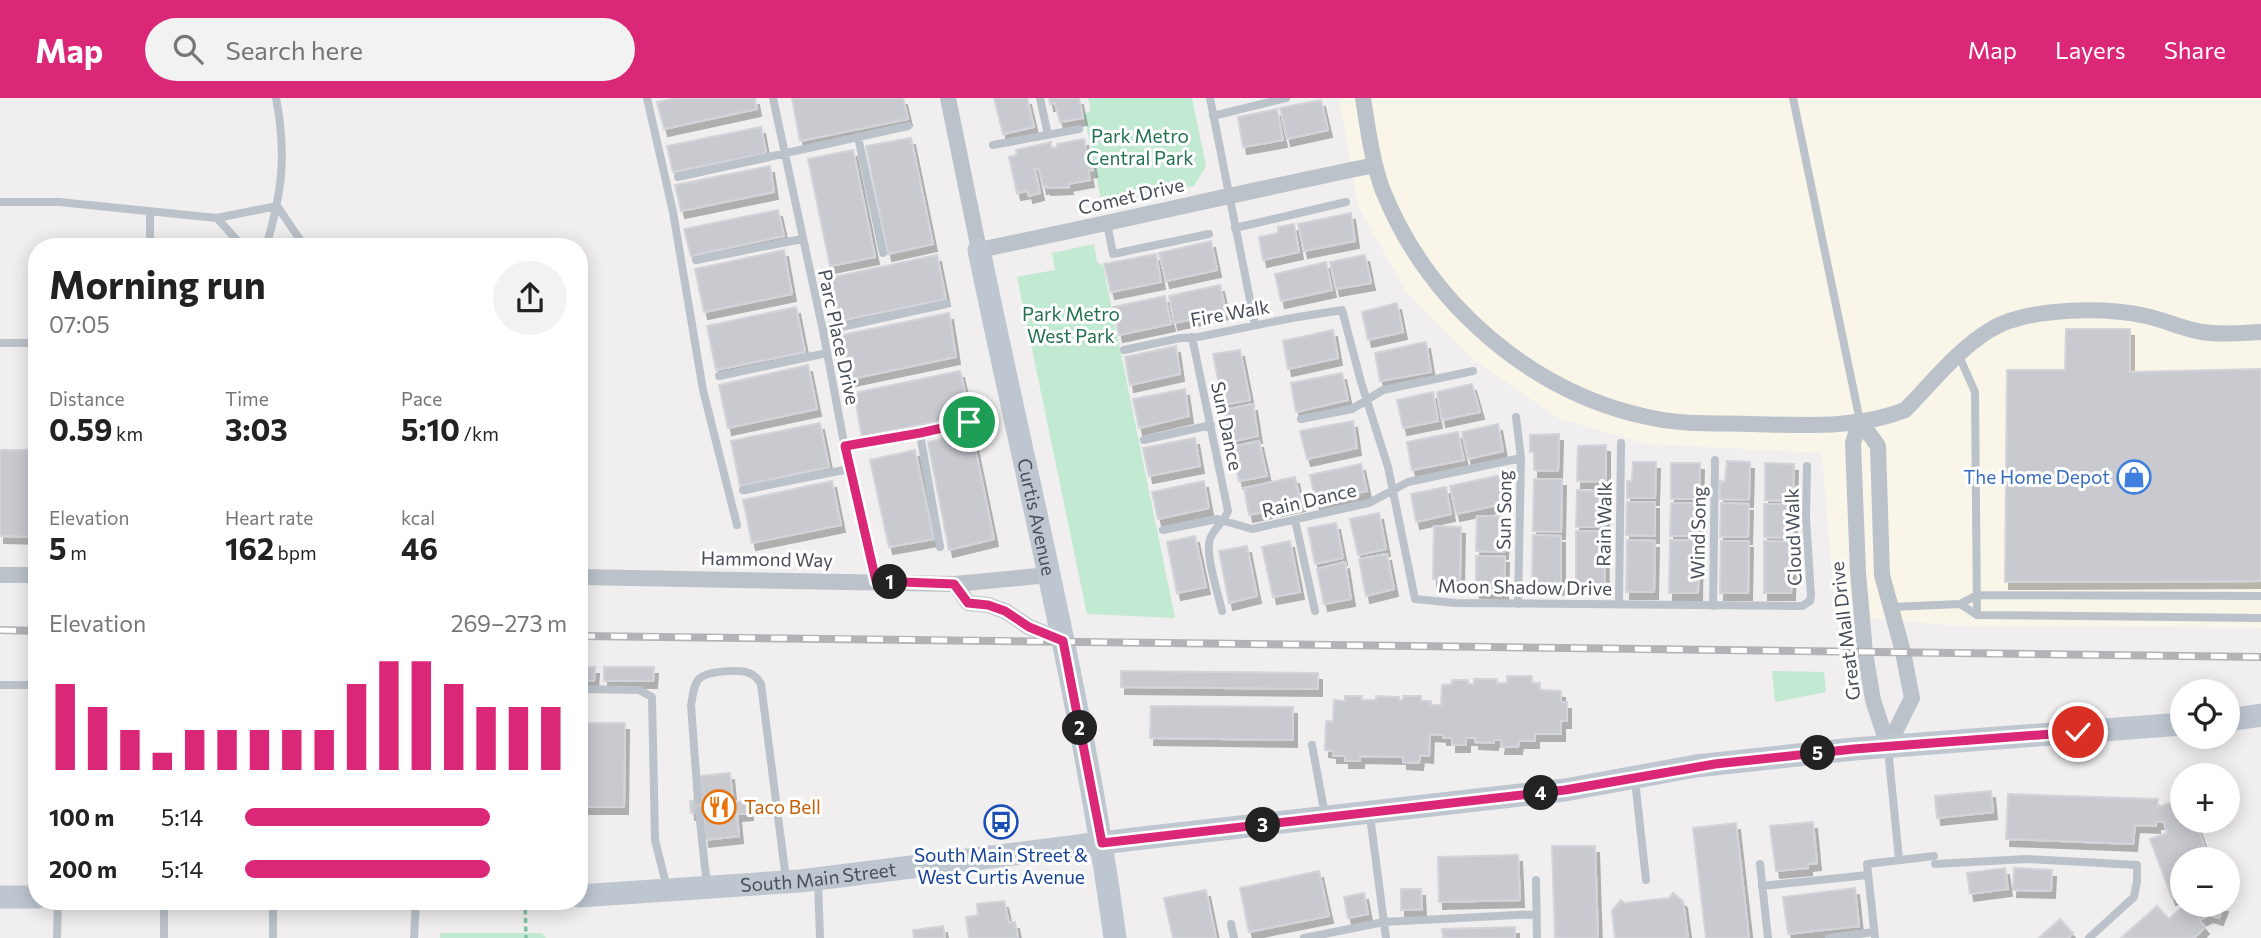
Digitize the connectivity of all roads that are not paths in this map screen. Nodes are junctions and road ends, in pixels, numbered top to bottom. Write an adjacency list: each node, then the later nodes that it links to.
1 (276, 98): 22 (lane)
2 (647, 98): 67 (lane)
3 (773, 98): 16 (lane, Parc Place Drive)
4 (948, 98): 33 (street, Curtis Avenue)
5 (1040, 98): 13 (lane)
6 (1210, 98): 10 (lane)
7 (1286, 98): 10 (lane)
8 (1363, 98): 17 (street)
9 (1793, 98): 52 (lane)
10 (1213, 116): 19 (lane)
11 (908, 126): 14 (lane)
12 (1079, 129): 13 (lane)
13 (1048, 135): 15 (lane)
14 (858, 137): 16 (lane); 34 (lane)
15 (993, 145)
16 (785, 154): 18 (lane); 32 (lane, Parc Place Drive)
17 (1375, 165): 19 (street, Comet Drive); 52 (street)
18 (678, 177)
19 (1228, 195): 25 (street, Comet Drive); 26 (lane)
20 (0, 202): 23 (lane)
21 (1346, 202): 26 (lane)
22 (277, 206): 24 (lane); 30 (lane); 31 (lane)
23 (150, 213): 24 (lane); 28 (lane)
24 (218, 218): 29 (lane)
25 (1107, 223): 27 (lane); 33 (street, Comet Drive)
26 (1235, 228): 38 (lane)
27 (1209, 234)
28 (150, 238)
29 (235, 238)
30 (268, 238)
31 (299, 238)
32 (802, 239): 35 (lane); 39 (lane, Parc Place Drive)
33 (978, 250): 72 (main road, Curtis Avenue)
34 (883, 253)
35 (696, 260)
36 (946, 304): 39 (lane)
37 (1342, 310): 38 (lane, Fire Walk); 49 (lane, Moon Shadow Drive)
38 (1255, 325): 41 (lane, Fire Walk)
39 (823, 331): 45 (lane, Parc Place Drive)
40 (2261, 332): 46 (street)
41 (1192, 337): 44 (lane, Fire Walk); 54 (lane, Sun Dance)
42 (0, 343): 43 (lane)
43 (28, 343)
44 (1124, 350)
45 (827, 353): 48 (lane); 58 (lane, Parc Place Drive)
46 (1959, 356): 52 (street); 76 (lane)
47 (1473, 371): 49 (lane)
48 (719, 376)
49 (1367, 400): 51 (lane); 64 (lane, Moon Shadow Drive)
50 (1516, 417): 59 (lane, Sun Song)
51 (1301, 419)
52 (1860, 421): 83 (street); 94 (street, Great Mall Drive)
53 (969, 422): 55 (lane)
54 (1210, 425): 56 (lane); 66 (lane, Sun Dance)
55 (920, 433): 58 (lane); 69 (lane)
56 (1144, 440)
57 (1621, 443): 80 (lane, Rain Walk)
58 (845, 446): 62 (lane, Parc Place Drive)
59 (1521, 458): 64 (lane, Rain Dance); 78 (lane, Sun Song)
60 (1715, 460): 82 (lane, Wind Song)
61 (1807, 466): 81 (lane, Cloud Walk)
62 (849, 469): 63 (lane); 74 (lane, Parc Place Drive)
63 (743, 490)
64 (1392, 491): 65 (lane, Rain Dance); 78 (lane, Moon Shadow Drive)
65 (1295, 520): 66 (lane, Rain Dance); 85 (lane)
66 (1224, 521): 68 (lane, Rain Dance); 84 (lane)
67 (737, 525)
68 (1163, 530)
69 (940, 547)
70 (0, 575): 71 (street)
71 (28, 575)
72 (1049, 575): 75 (street, Hammond Way); 88 (main road, Curtis Avenue)
73 (588, 577): 74 (street, Hammond Way)
74 (876, 581): 75 (street, Hammond Way)
75 (954, 584): 88 (street)
76 (1977, 595): 77 (lane); 79 (lane); 86 (lane)
77 (2261, 596)
78 (1518, 604): 80 (lane, Moon Shadow Drive)
79 (1960, 604): 83 (lane); 86 (lane)
80 (1619, 605): 82 (lane, Moon Shadow Drive)
81 (1806, 605): 82 (lane, Moon Shadow Drive)
82 (1713, 606)
83 (1892, 607): 94 (street)
84 (1222, 611)
85 (1314, 611)
86 (1977, 615): 87 (lane)
87 (2261, 618)
88 (1063, 641): 100 (main road, Curtis Avenue)
89 (0, 685): 90 (lane)
90 (28, 685)
91 (588, 689): 110 (lane)
92 (2170, 725): 94 (main road, South Main Street)
93 (1312, 746): 99 (lane)
94 (1888, 746): 95 (main road, South Main Street); 101 (lane)
95 (1634, 777): 98 (main road, South Main Street); 106 (lane)
96 (698, 800): 107 (lane)
97 (699, 812): 109 (lane)
98 (1369, 813): 99 (main road, South Main Street); 119 (lane)
99 (1325, 818): 100 (main road, South Main Street)
100 (1102, 843): 104 (main road, South Main Street); 127 (main road, Curtis Avenue)
101 (1899, 859): 103 (lane); 134 (lane)
102 (1760, 864): 108 (lane)
103 (1868, 875): 108 (lane); 121 (lane)
104 (818, 879): 107 (main road, South Main Street); 126 (lane)
105 (1536, 880): 118 (lane)
106 (1646, 880)
107 (786, 882): 109 (main road, South Main Street)
108 (1762, 886): 132 (lane)
109 (707, 888): 110 (main road, South Main Street)
110 (667, 891): 111 (main road, South Main Street)
111 (588, 895)
112 (0, 897): 113 (main road)
113 (28, 897)
114 (58, 910): 122 (lane)
115 (164, 910): 123 (lane)
116 (273, 910): 124 (lane)
117 (416, 910): 125 (lane)
118 (1537, 914): 119 (lane); 131 (lane)
119 (1384, 922): 129 (lane); 130 (lane)
120 (1231, 924): 128 (lane)
121 (1875, 935): 133 (lane)
122 (57, 938)
123 (164, 938)
124 (272, 938)
125 (414, 938)
126 (820, 938)
127 (1115, 938)
128 (1234, 938)
129 (1304, 938)
130 (1386, 938)
131 (1537, 938)
132 (1768, 938)
133 (1829, 938)
134 (2089, 938)

